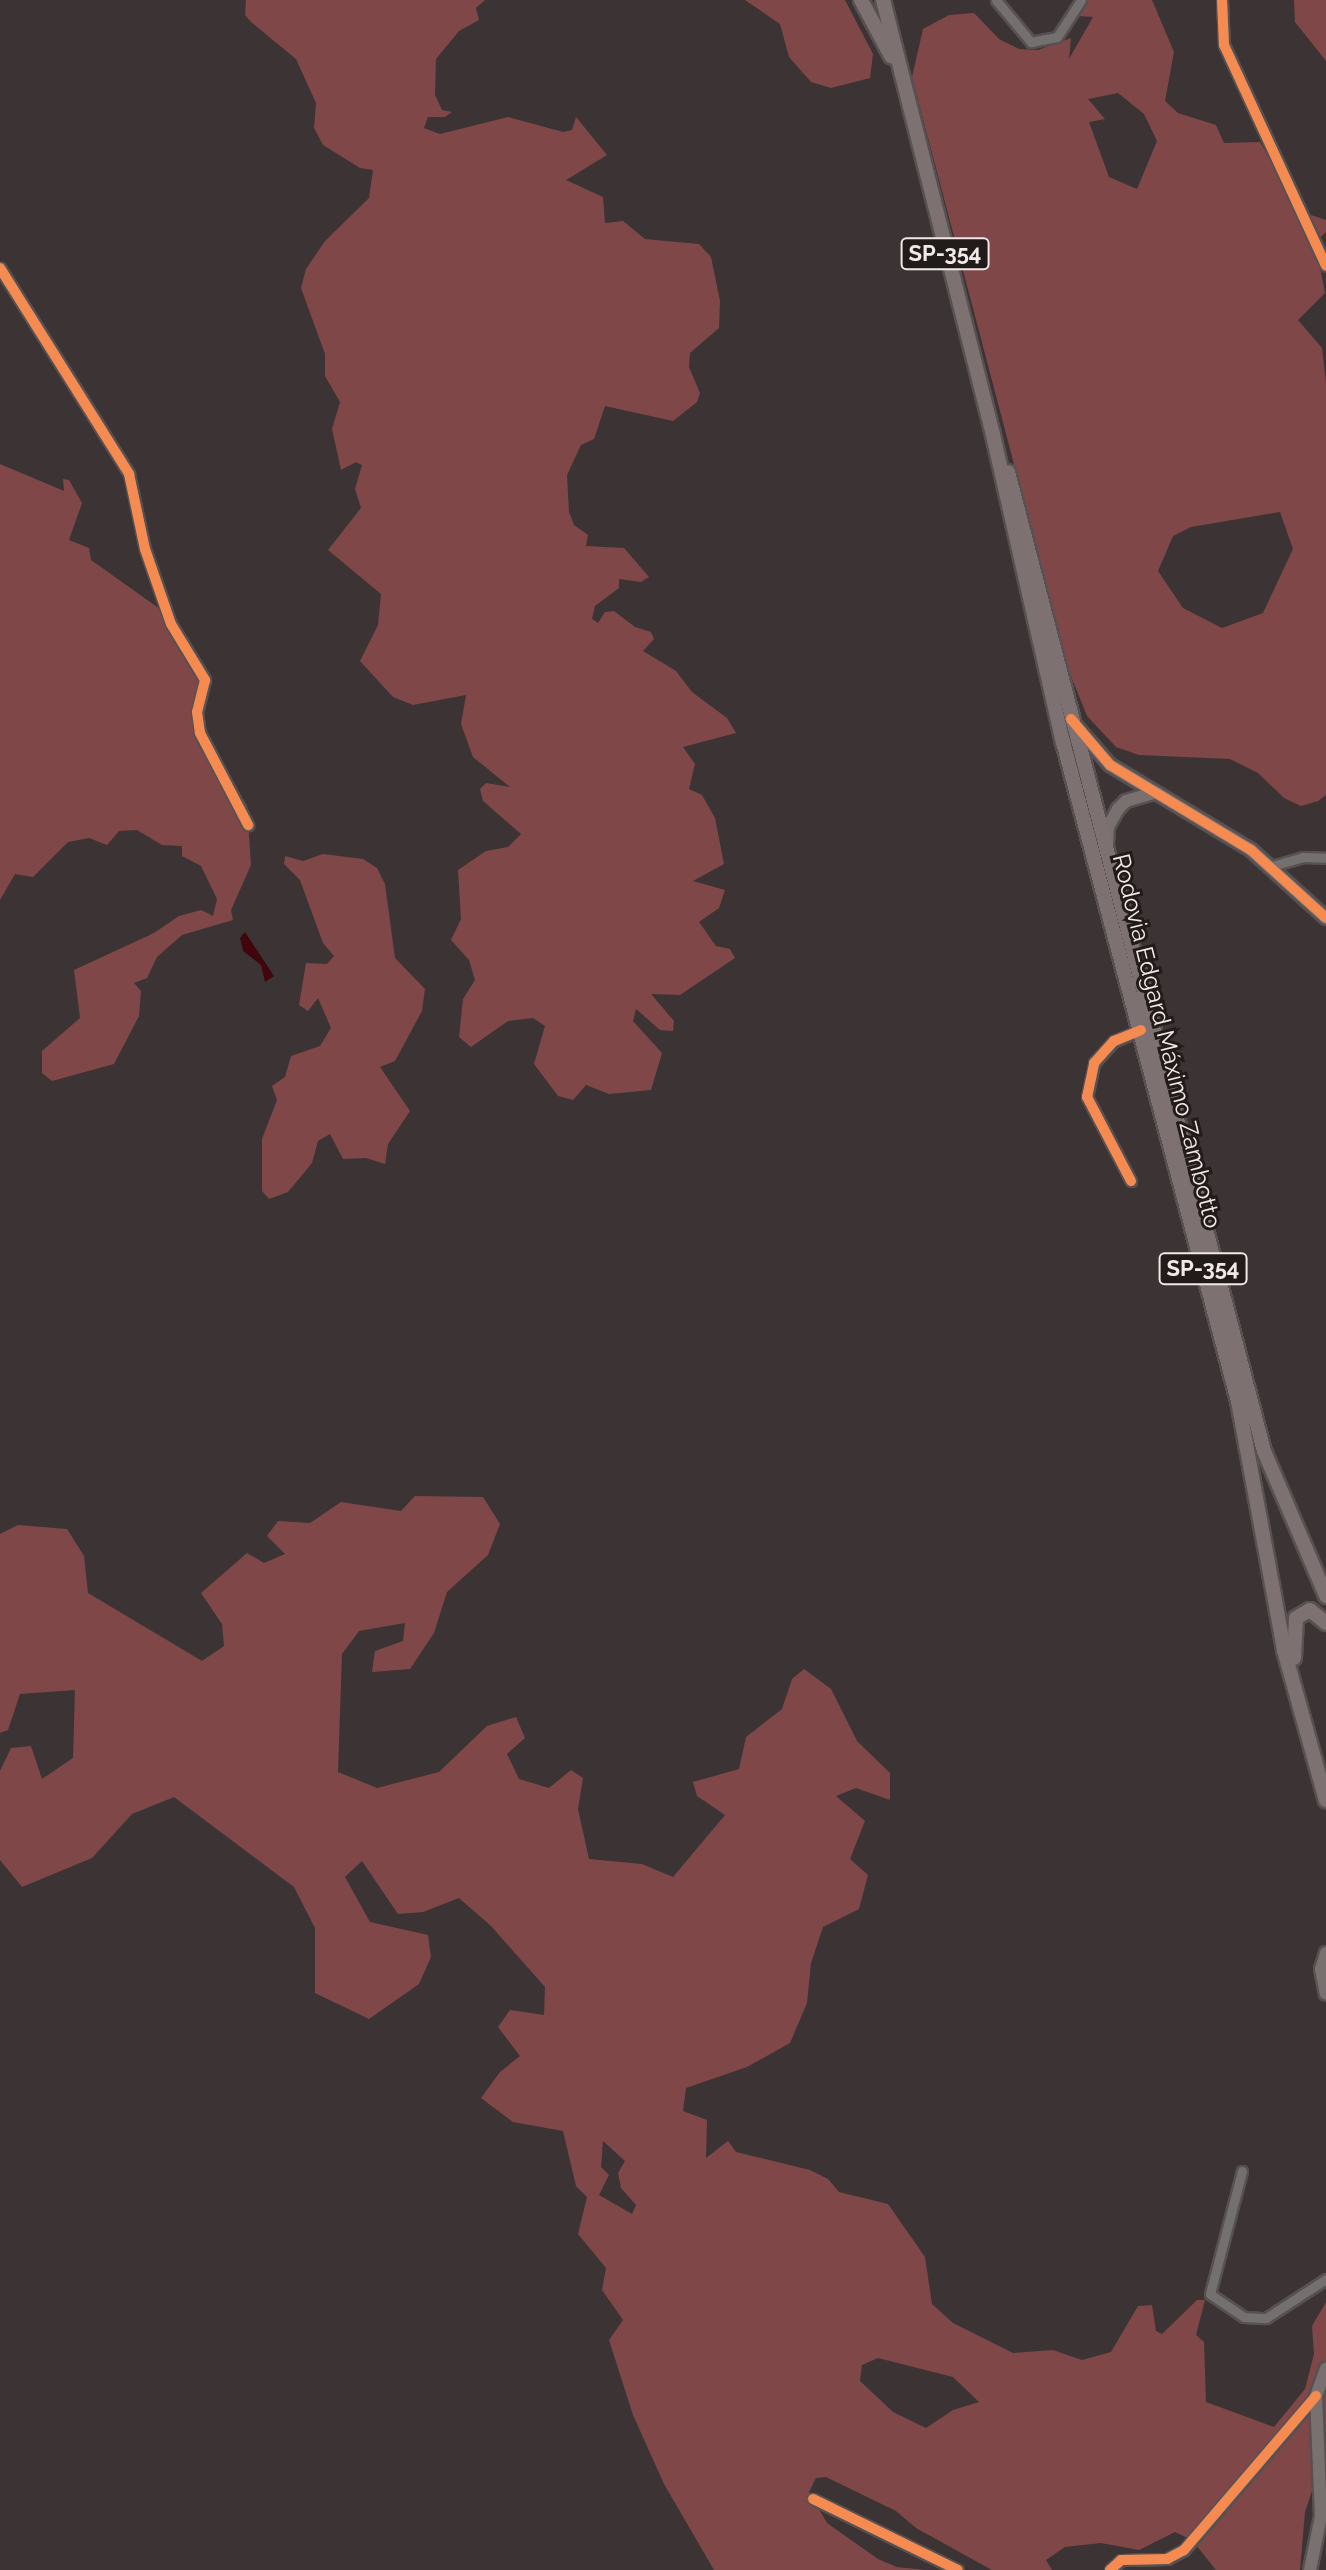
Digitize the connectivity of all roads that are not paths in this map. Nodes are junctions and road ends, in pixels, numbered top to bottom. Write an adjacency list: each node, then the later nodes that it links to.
1 (861, 0): 6 (main road)
2 (883, 0): 6 (main road, Rodovia Edgard Máximo Zambotto / SP-354)
3 (996, 0): 4 (street)
4 (1081, 0)
5 (1222, 0): 7 (street)
6 (900, 73): 9 (main road, Rodovia Edgard Máximo Zambotto / SP-354)
7 (1326, 266)
8 (0, 268): 12 (street)
9 (993, 435): 10 (main road, Rodovia Edgard Máximo Zambotto / SP-354); 17 (main road, Rodovia Edgard Máximo Zambotto / SP-354)
10 (1071, 719): 11 (street); 13 (main road, Rodovia Edgard Máximo Zambotto / SP-354)
11 (1151, 794): 13 (street); 15 (street)
12 (248, 825)
13 (1107, 852): 19 (main road, Rodovia Edgard Máximo Zambotto / SP-354)
14 (1326, 858): 15 (street)
15 (1272, 866): 16 (street)
16 (1326, 918)
17 (1141, 1030): 18 (street); 21 (main road, Rodovia Edgard Máximo Zambotto / SP-354)
18 (1131, 1181)
19 (1326, 1596)
20 (1326, 1623): 21 (main road)
21 (1296, 1686): 22 (main road, Rodovia Edgard Máximo Zambotto / SP-354)
22 (1326, 1800)
23 (1326, 1953): 24 (street)
24 (1326, 1994)
25 (1242, 2171): 26 (street)
26 (1326, 2279)
27 (1326, 2369): 28 (street)
28 (1316, 2396): 31 (street); 32 (street)
29 (813, 2499): 30 (street)
30 (958, 2570)
31 (1110, 2570)
32 (1310, 2570)

